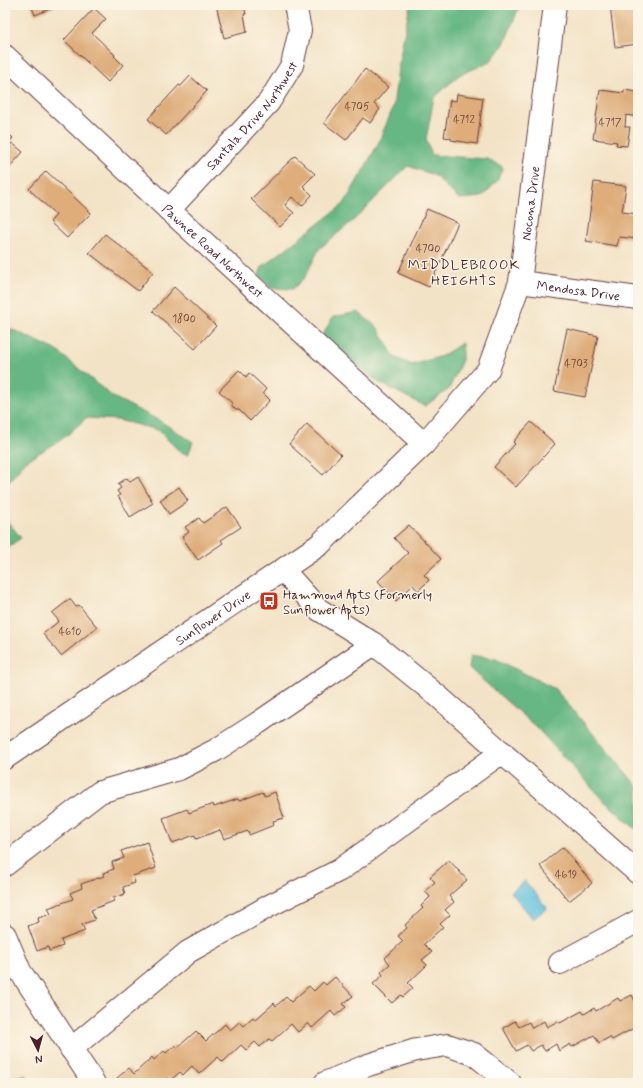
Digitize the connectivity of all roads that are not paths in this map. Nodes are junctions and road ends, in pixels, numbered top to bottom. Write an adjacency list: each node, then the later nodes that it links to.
1 (295, 5): 4 (street, Santala Drive Northwest)
2 (555, 5): 5 (street, Nocona Drive)
3 (5, 56): 4 (street, Pawnee Road Northwest)
4 (169, 210): 7 (street, Pawnee Road Northwest)
5 (520, 282): 6 (street, Mendosa Drive); 7 (street, Nocona Drive)
6 (638, 298)
7 (424, 444): 8 (street, Sunflower Drive)
8 (283, 570): 9 (street); 11 (street, Sunflower Drive)
9 (374, 644): 10 (street); 12 (street)
10 (502, 752): 13 (street); 17 (street)
11 (5, 758)
12 (5, 865)
13 (638, 873)
14 (638, 921): 16 (street)
15 (5, 935): 17 (street)
16 (560, 963)
17 (71, 1049): 18 (street)
18 (94, 1083)
19 (326, 1083): 20 (street)
20 (510, 1083)

